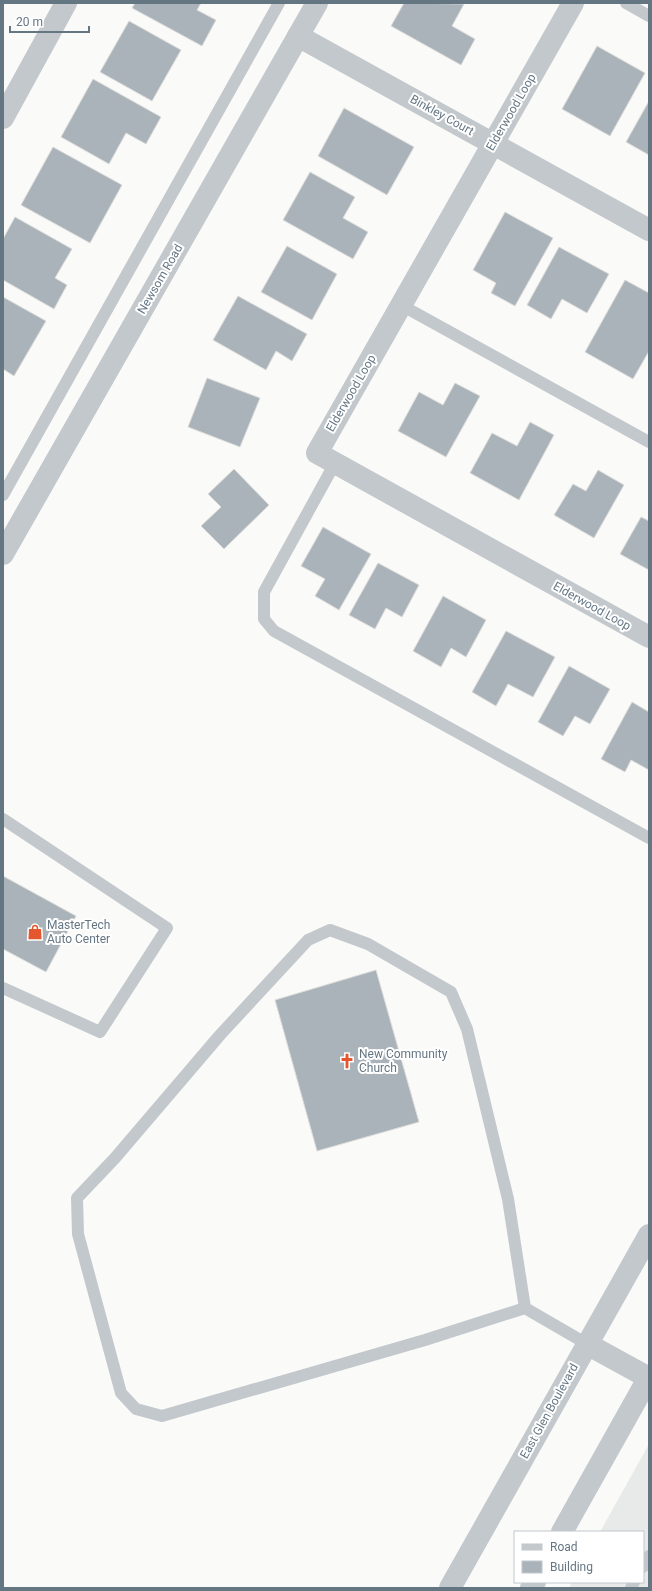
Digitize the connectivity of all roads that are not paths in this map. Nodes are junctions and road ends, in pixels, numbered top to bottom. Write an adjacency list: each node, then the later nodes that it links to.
1 (66, 3): 8 (street)
2 (279, 3): 14 (lane)
3 (317, 3): 7 (street, Newsom Road)
4 (573, 3): 9 (street, Elderwood Loop)
5 (626, 3): 6 (lane)
6 (649, 16)
7 (298, 36): 9 (street, Binkley Court); 15 (street, Newsom Road)
8 (3, 118)
9 (494, 143): 10 (street, Binkley Court); 11 (street, Elderwood Loop)
10 (649, 230)
11 (401, 305): 12 (lane); 13 (street, Elderwood Loop)
12 (649, 442)
13 (335, 463): 16 (street, Elderwood Loop); 18 (lane)
14 (3, 495)
15 (3, 554)
16 (649, 637)
17 (3, 819): 19 (lane)
18 (649, 838)
19 (3, 988)
20 (649, 1234): 22 (street, East Glen Boulevard)
21 (525, 1308): 21 (lane); 22 (lane)
22 (587, 1344): 23 (street); 27 (street, East Glen Boulevard)
23 (649, 1377): 24 (street)
24 (563, 1531)
25 (649, 1556): 26 (lane)
26 (644, 1565)
27 (450, 1588)

